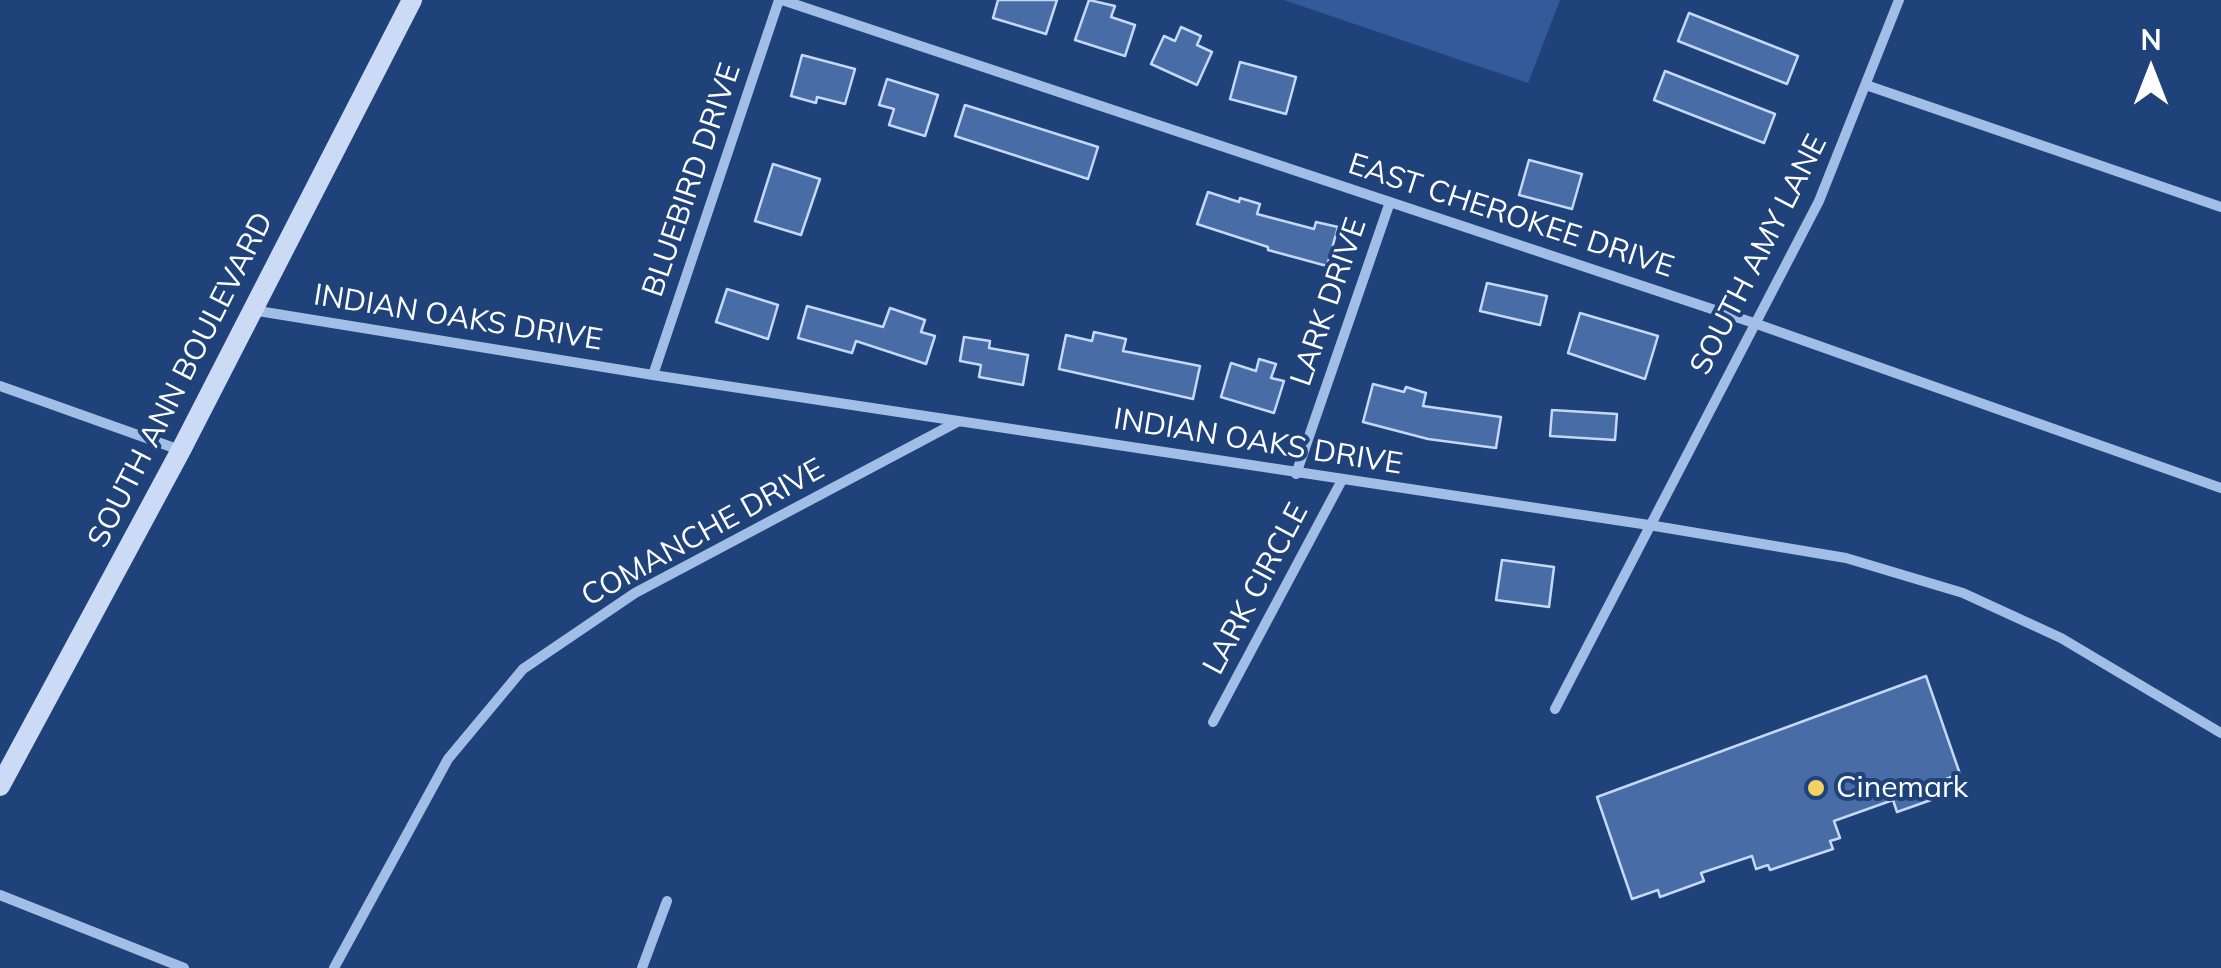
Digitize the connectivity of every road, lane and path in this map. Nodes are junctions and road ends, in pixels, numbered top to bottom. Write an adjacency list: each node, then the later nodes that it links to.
1 (412, 0): 7 (street, SOUTH ANN BOULEVARD)
2 (781, 0): 5 (street, EAST CHEROKEE DRIVE); 9 (street, BLUEBIRD DRIVE)
3 (1898, 0): 4 (street, SOUTH AMY LANE)
4 (1866, 85): 6 (street); 8 (street, SOUTH AMY LANE)
5 (1390, 202): 8 (street, EAST CHEROKEE DRIVE); 13 (street, LARK DRIVE)
6 (2221, 207)
7 (251, 310): 9 (street, INDIAN OAKS DRIVE); 12 (street, SOUTH ANN BOULEVARD)
8 (1754, 323): 15 (street, EAST CHEROKEE DRIVE); 16 (street, SOUTH AMY LANE)
9 (653, 375): 11 (street, INDIAN OAKS DRIVE)
10 (0, 386): 12 (street)
11 (960, 421): 13 (street, INDIAN OAKS DRIVE); 24 (street, COMANCHE DRIVE)
12 (181, 450): 20 (street, SOUTH ANN BOULEVARD)
13 (1296, 474): 14 (street, INDIAN OAKS DRIVE)
14 (1342, 480): 16 (street, INDIAN OAKS DRIVE); 18 (street, LARK CIRCLE)
15 (2221, 488)
16 (1649, 525): 17 (street, SOUTH AMY LANE); 19 (street, INDIAN OAKS DRIVE)
17 (1555, 709)
18 (1213, 722)
19 (2219, 727)
20 (0, 786)
21 (0, 894): 23 (street)
22 (667, 900): 25 (street)
23 (184, 968)
24 (334, 968)
25 (642, 968)

